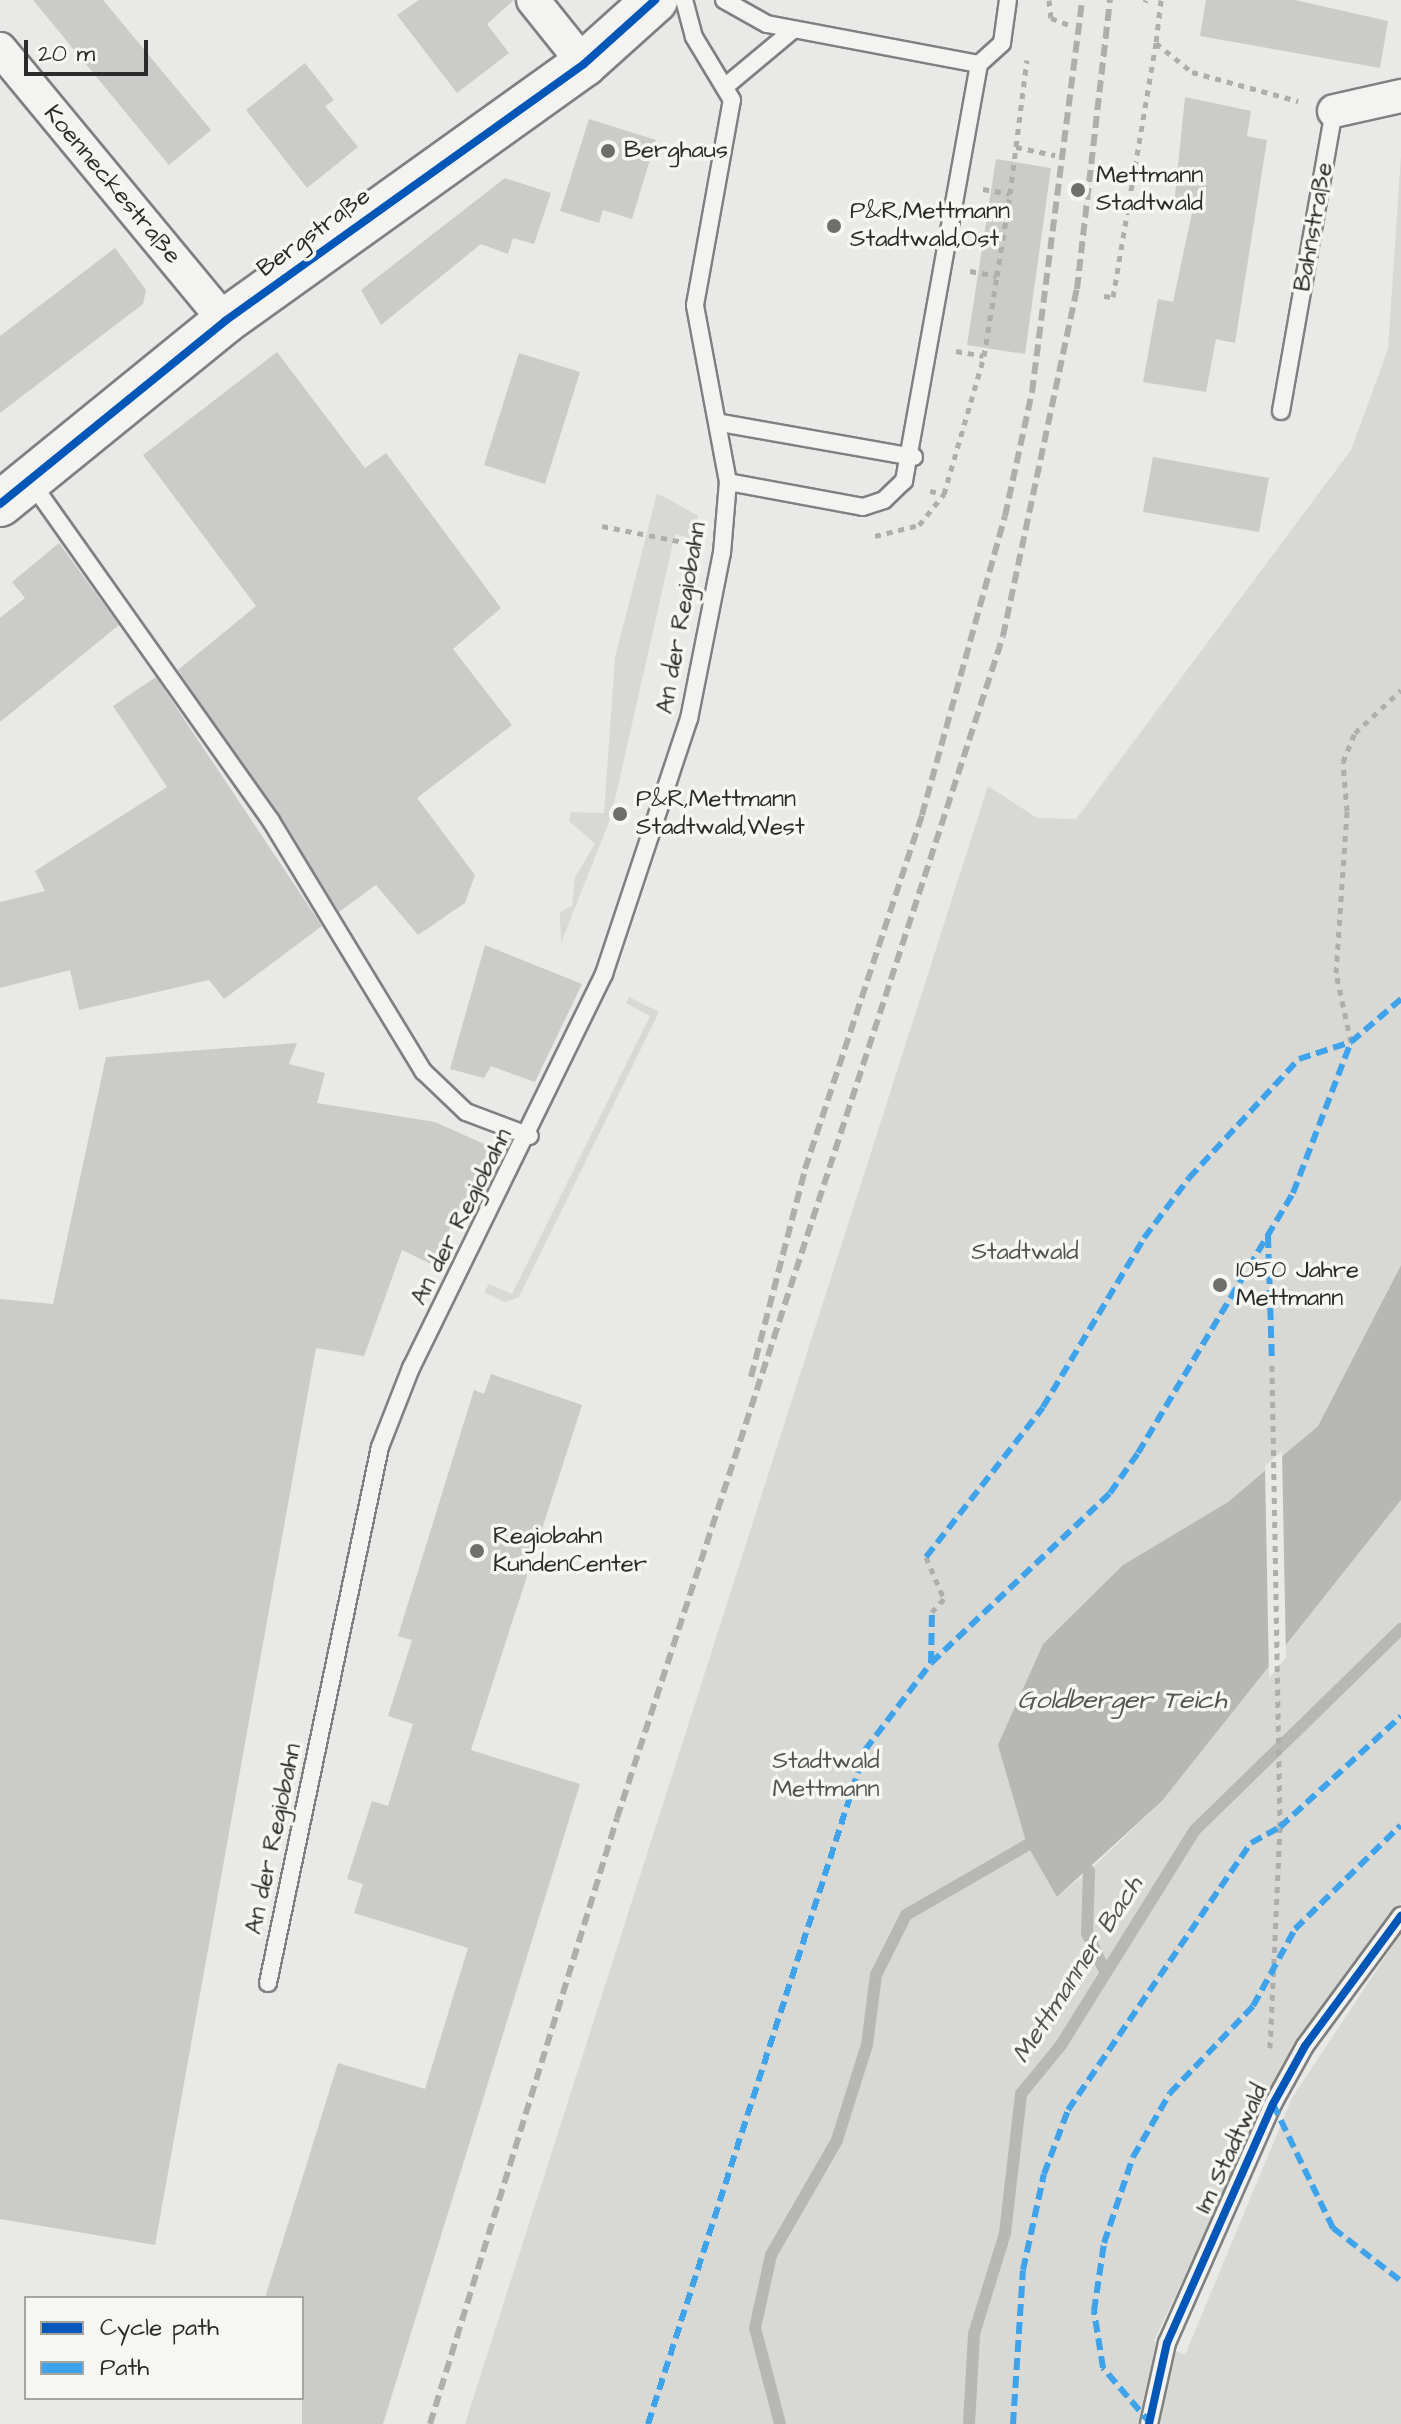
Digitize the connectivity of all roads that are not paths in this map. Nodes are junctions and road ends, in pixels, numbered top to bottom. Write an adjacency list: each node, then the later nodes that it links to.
1 (533, 0): 8 (street)
2 (655, 0): 8 (street, Bergstraße)
3 (684, 0): 10 (lane)
4 (724, 0): 6 (lane)
5 (1008, 0): 9 (lane)
6 (793, 30): 9 (lane); 10 (lane)
7 (0, 49): 13 (street, Koenneckestraße)
8 (584, 64): 13 (street, Bergstraße)
9 (979, 64): 16 (lane)
10 (727, 85): 15 (lane, An der Regiobahn)
11 (1401, 96): 12 (street)
12 (1334, 111): 14 (lane, Bahnstraße)
13 (225, 321): 18 (street, Bergstraße)
14 (1281, 411)
15 (721, 423): 16 (lane); 17 (lane, An der Regiobahn)
16 (914, 457): 17 (lane)
17 (728, 482): 19 (lane, An der Regiobahn)
18 (15, 492): 19 (lane)
19 (530, 1136): 21 (lane, An der Regiobahn)
20 (1401, 1916): 22 (lane, Im Stadtwald)
21 (268, 1983)
22 (1149, 2424)

